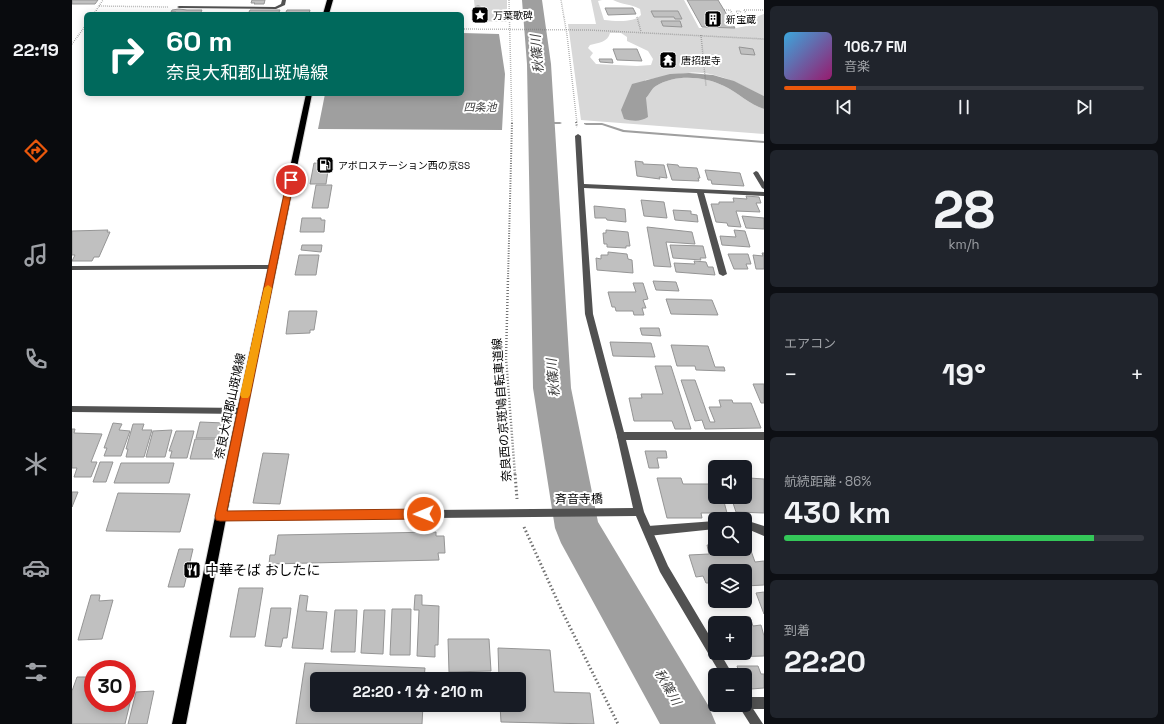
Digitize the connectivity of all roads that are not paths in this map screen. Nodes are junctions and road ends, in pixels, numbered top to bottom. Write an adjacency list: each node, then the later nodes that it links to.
1 (284, 0): 3 (street)
2 (330, 0): 4 (main road)
3 (179, 7)
4 (327, 12)
5 (309, 96): 12 (main road, 奈良大和郡山斑鳩線)
6 (578, 136): 8 (street)
7 (756, 173): 9 (street)
8 (581, 186): 10 (street); 17 (street)
9 (764, 187)
10 (700, 191): 11 (street); 14 (street)
11 (764, 194)
12 (272, 267): 13 (street); 16 (main road, 奈良大和郡山斑鳩線)
13 (72, 268)
14 (723, 274)
15 (72, 408): 16 (street)
16 (242, 411): 20 (main road, 奈良大和郡山斑鳩線)
17 (621, 436): 18 (street); 19 (street)
18 (764, 436)
19 (639, 512): 20 (street, 斉音寺橋); 23 (street)
20 (220, 516): 29 (main road, 奈良大和郡山斑鳩線)
21 (708, 526): 23 (street)
22 (752, 527): 24 (street)
23 (648, 532): 25 (street)
24 (764, 532)
25 (723, 668)
26 (764, 703): 27 (street)
27 (752, 704)
28 (750, 712): 30 (street)
29 (179, 724)
30 (757, 724)

